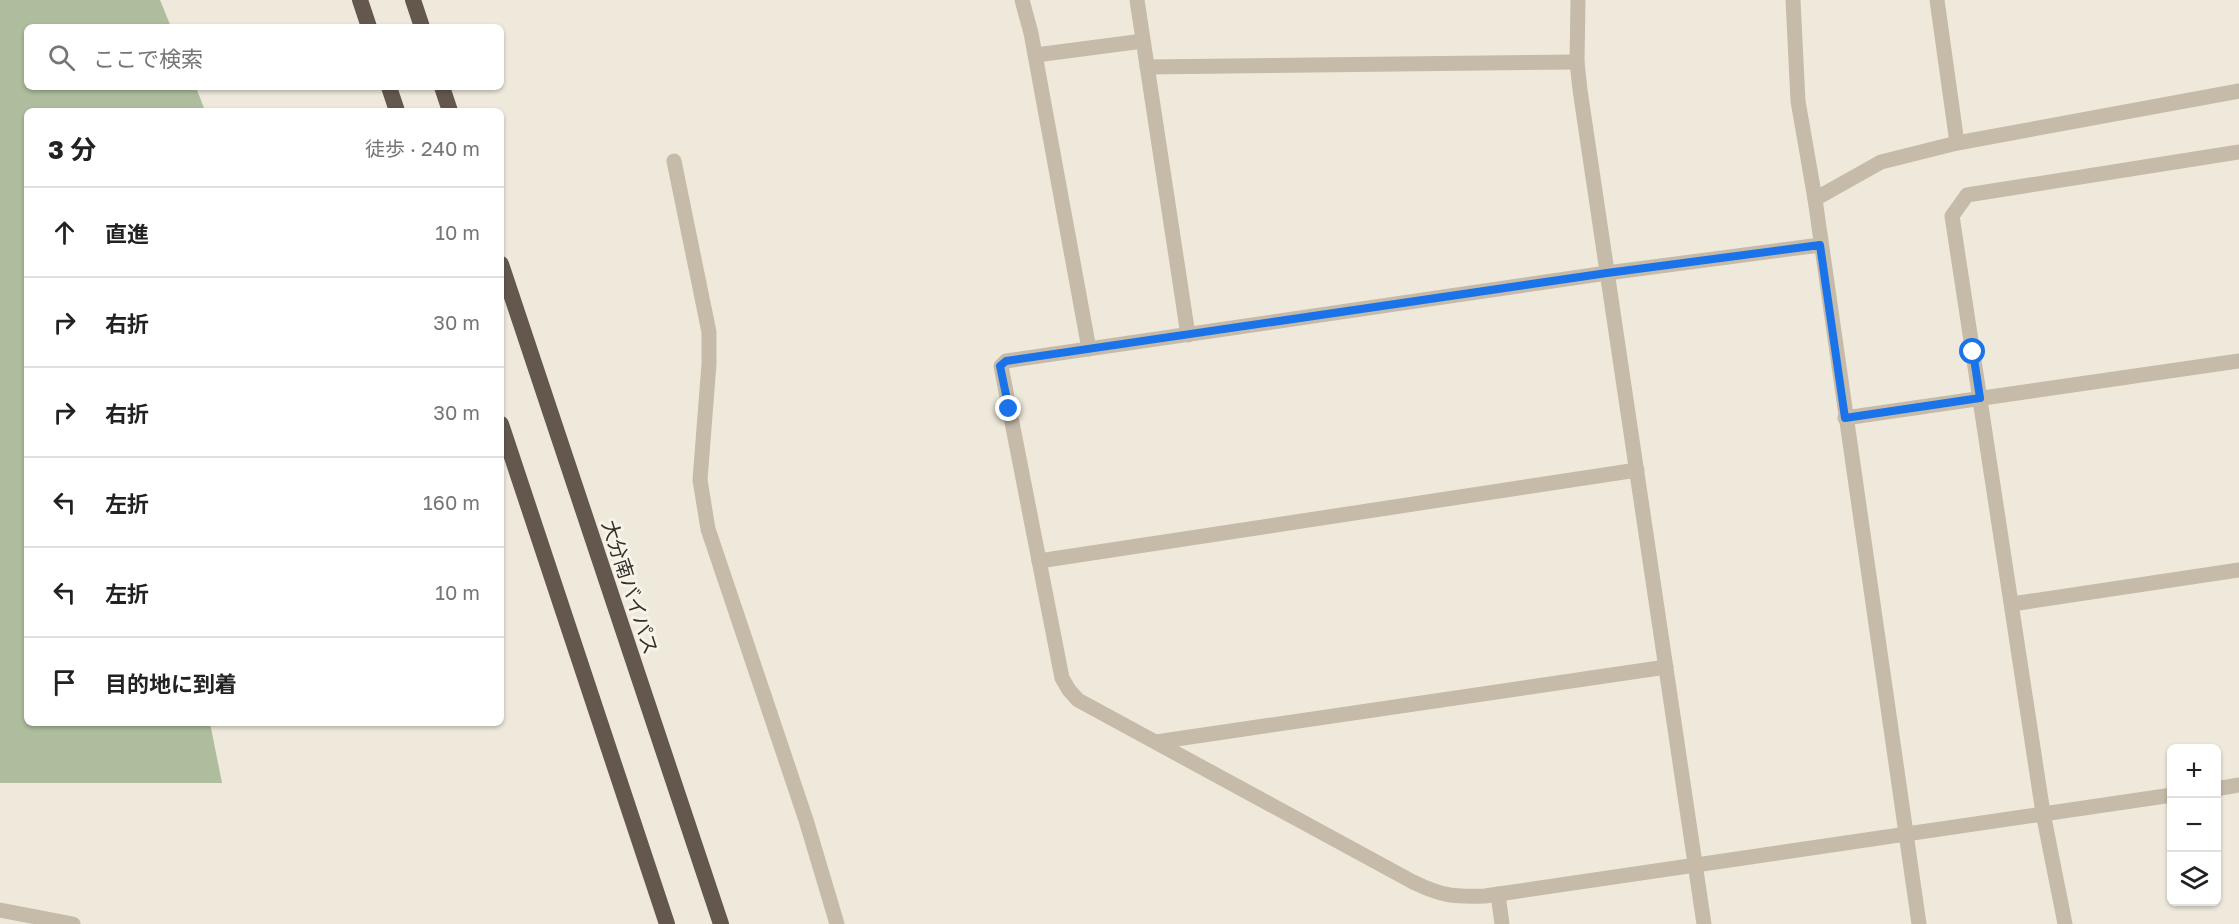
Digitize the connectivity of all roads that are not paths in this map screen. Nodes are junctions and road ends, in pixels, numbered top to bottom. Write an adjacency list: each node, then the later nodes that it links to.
1 (360, 0): 8 (highway)
2 (413, 0): 9 (highway)
3 (1022, 0): 11 (street)
4 (1137, 0): 10 (street)
5 (1578, 0): 12 (street)
6 (1793, 0): 22 (street)
7 (1937, 0): 19 (street)
8 (368, 24)
9 (421, 24)
10 (1143, 41): 11 (street); 13 (street)
11 (1035, 55): 27 (street)
12 (1577, 62): 13 (street); 25 (street)
13 (1147, 67): 26 (street)
14 (390, 90): 17 (highway)
15 (443, 90): 18 (highway)
16 (2239, 91): 19 (street)
17 (396, 108)
18 (449, 108)
19 (1957, 143): 22 (street)
20 (2239, 152): 29 (street)
21 (674, 161): 49 (street)
22 (1815, 199): 23 (street)
23 (1820, 245): 25 (street); 30 (street)
24 (504, 273): 48 (highway, 大分南バイパス)
25 (1607, 273): 26 (street); 32 (street)
26 (1188, 335): 27 (street)
27 (1089, 349): 33 (street)
28 (2239, 361): 29 (street)
29 (1980, 398): 30 (street); 35 (street)
30 (1845, 418): 42 (street)
31 (504, 433): 47 (highway)
32 (1637, 470): 33 (street); 36 (street)
33 (1039, 561): 37 (street)
34 (2239, 570): 35 (street)
35 (2012, 604): 41 (street)
36 (1666, 667): 37 (street); 43 (street)
37 (1156, 742): 44 (street)
38 (2239, 785): 39 (street)
39 (2221, 788)
40 (2167, 796): 41 (street)
41 (2043, 813): 42 (street); 53 (street)
42 (1906, 834): 43 (street); 52 (street)
43 (1695, 865): 44 (street); 51 (street)
44 (1498, 894): 50 (street)
45 (0, 910): 46 (street)
46 (71, 924)
47 (667, 924)
48 (721, 924)
49 (837, 924)
50 (1502, 924)
51 (1704, 924)
52 (1919, 924)
53 (2065, 924)

